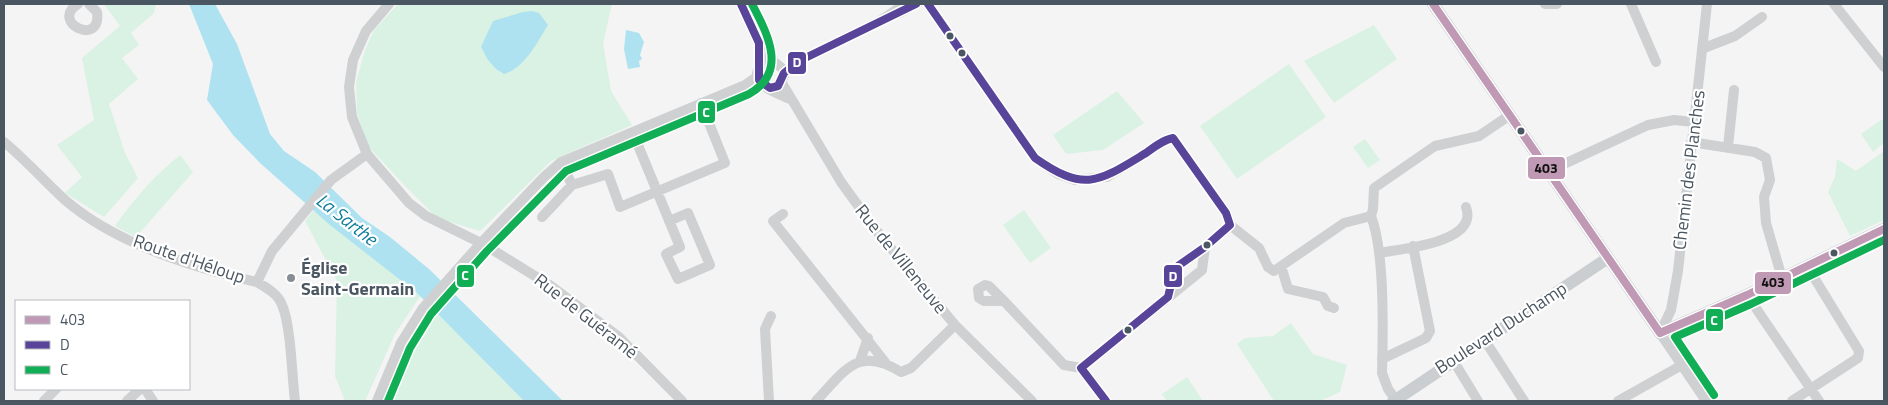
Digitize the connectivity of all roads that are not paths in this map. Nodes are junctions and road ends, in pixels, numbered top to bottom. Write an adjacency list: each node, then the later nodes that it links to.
1 (90, 4): 13 (street)
2 (389, 4): 31 (street)
3 (741, 4): 16 (street)
4 (905, 4): 15 (street)
5 (916, 4): 15 (street)
6 (928, 4): 41 (street)
7 (1432, 4): 25 (main road)
8 (1545, 4): 9 (street)
9 (1557, 4)
10 (1631, 4): 18 (street)
11 (1707, 4): 17 (street, Chemin des Planches)
12 (1834, 4): 19 (street)
13 (72, 5)
14 (1762, 17): 17 (street)
15 (880, 21): 20 (street)
16 (759, 42): 20 (street, Rue de Villeneuve); 21 (street)
17 (1704, 48): 26 (street, Chemin des Planches)
18 (1656, 62)
19 (1884, 67)
20 (780, 71): 21 (street); 21 (street); 23 (street, Rue de Villeneuve)
21 (762, 79): 23 (street, Rue de Villeneuve); 24 (street)
22 (1734, 90): 29 (street)
23 (790, 99): 55 (street, Rue de Villeneuve)
24 (701, 102): 27 (street); 35 (street)
25 (1510, 115): 33 (main road); 38 (street)
26 (1694, 122): 28 (street, Chemin des Planches); 33 (street)
27 (633, 133): 32 (street); 35 (street)
28 (1691, 142): 29 (street); 56 (street, Chemin des Planches)
29 (1728, 147): 49 (street)
30 (6, 148): 50 (street, Route d'Héloup)
31 (367, 154): 43 (street, Rue de Guéramé); 50 (street)
32 (561, 162): 34 (street); 43 (street)
33 (1549, 171): 46 (main road)
34 (572, 185): 35 (street); 39 (street)
35 (657, 192): 40 (street)
36 (1466, 207): 44 (street)
37 (783, 214): 57 (street)
38 (1371, 216): 45 (street); 47 (street)
39 (542, 217)
40 (669, 221): 40 (street)
41 (1230, 225): 47 (street); 64 (street)
42 (1884, 229): 48 (main road)
43 (480, 244): 73 (street); 74 (street, Rue de Guéramé)
44 (1413, 246): 45 (street); 59 (street)
45 (1379, 253): 59 (street)
46 (1608, 258): 56 (main road); 58 (main road, Boulevard Duchamp)
47 (1281, 266): 53 (street)
48 (1807, 266): 49 (main road); 65 (street)
49 (1782, 278): 51 (main road)
50 (257, 282): 72 (street)
51 (1747, 295): 56 (main road); 65 (street)
52 (1004, 301): 64 (street)
53 (1334, 308)
54 (771, 316): 75 (street)
55 (955, 325): 62 (street); 77 (street, Rue de Villeneuve)
56 (1660, 333): 63 (street)
57 (868, 338): 61 (street); 62 (street)
58 (1484, 340): 60 (main road, Boulevard Duchamp); 81 (street)
59 (1382, 359): 79 (street)
60 (1452, 360): 79 (main road, Boulevard Duchamp); 80 (street)
61 (860, 361): 62 (street); 76 (street)
62 (886, 362)
63 (1682, 366): 82 (street); 83 (street)
64 (1081, 368): 78 (street)
65 (1811, 389): 84 (street); 85 (street)
66 (55, 390): 69 (street)
67 (139, 390): 70 (street)
68 (145, 390): 71 (street)
69 (44, 401)
70 (127, 401)
71 (153, 401)
72 (295, 401)
73 (377, 401)
74 (682, 401)
75 (768, 401)
76 (817, 401)
77 (1031, 401)
78 (1106, 401)
79 (1394, 401)
80 (1478, 401)
81 (1524, 401)
82 (1618, 401)
83 (1706, 401)
84 (1792, 401)
85 (1819, 401)

